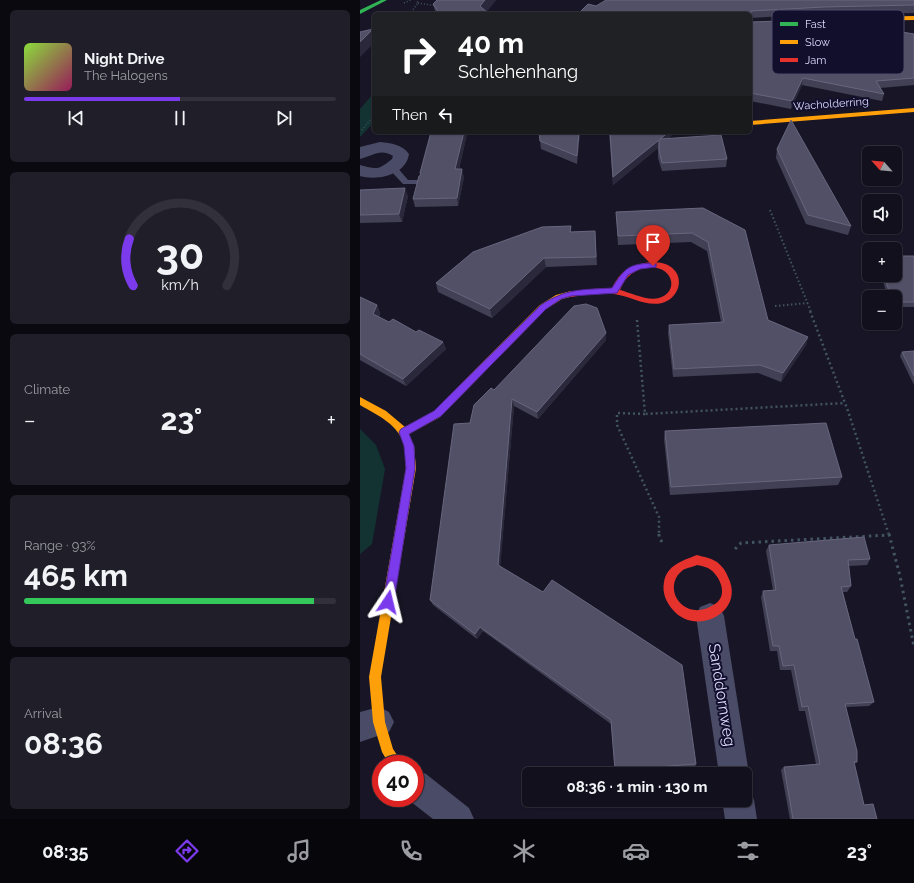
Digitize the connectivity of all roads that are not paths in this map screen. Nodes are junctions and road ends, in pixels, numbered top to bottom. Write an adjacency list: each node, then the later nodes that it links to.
1 (385, 0): 2 (street)
2 (363, 8)
3 (904, 18): 4 (street)
4 (914, 18)
5 (914, 110): 6 (street, Wacholderring)
6 (752, 123)
7 (360, 154): 8 (street)
8 (393, 168): 9 (street); 10 (lane)
9 (360, 170)
10 (418, 182)
11 (615, 291): 11 (street); 13 (street)
12 (360, 401): 13 (street)
13 (404, 432): 15 (street)
14 (710, 616): 14 (street); 17 (street, Sanddornweg)
15 (369, 725): 16 (street)
16 (390, 755)
17 (733, 767)
18 (424, 792): 20 (street)
19 (739, 807): 21 (street)
20 (458, 819)
21 (741, 819)

